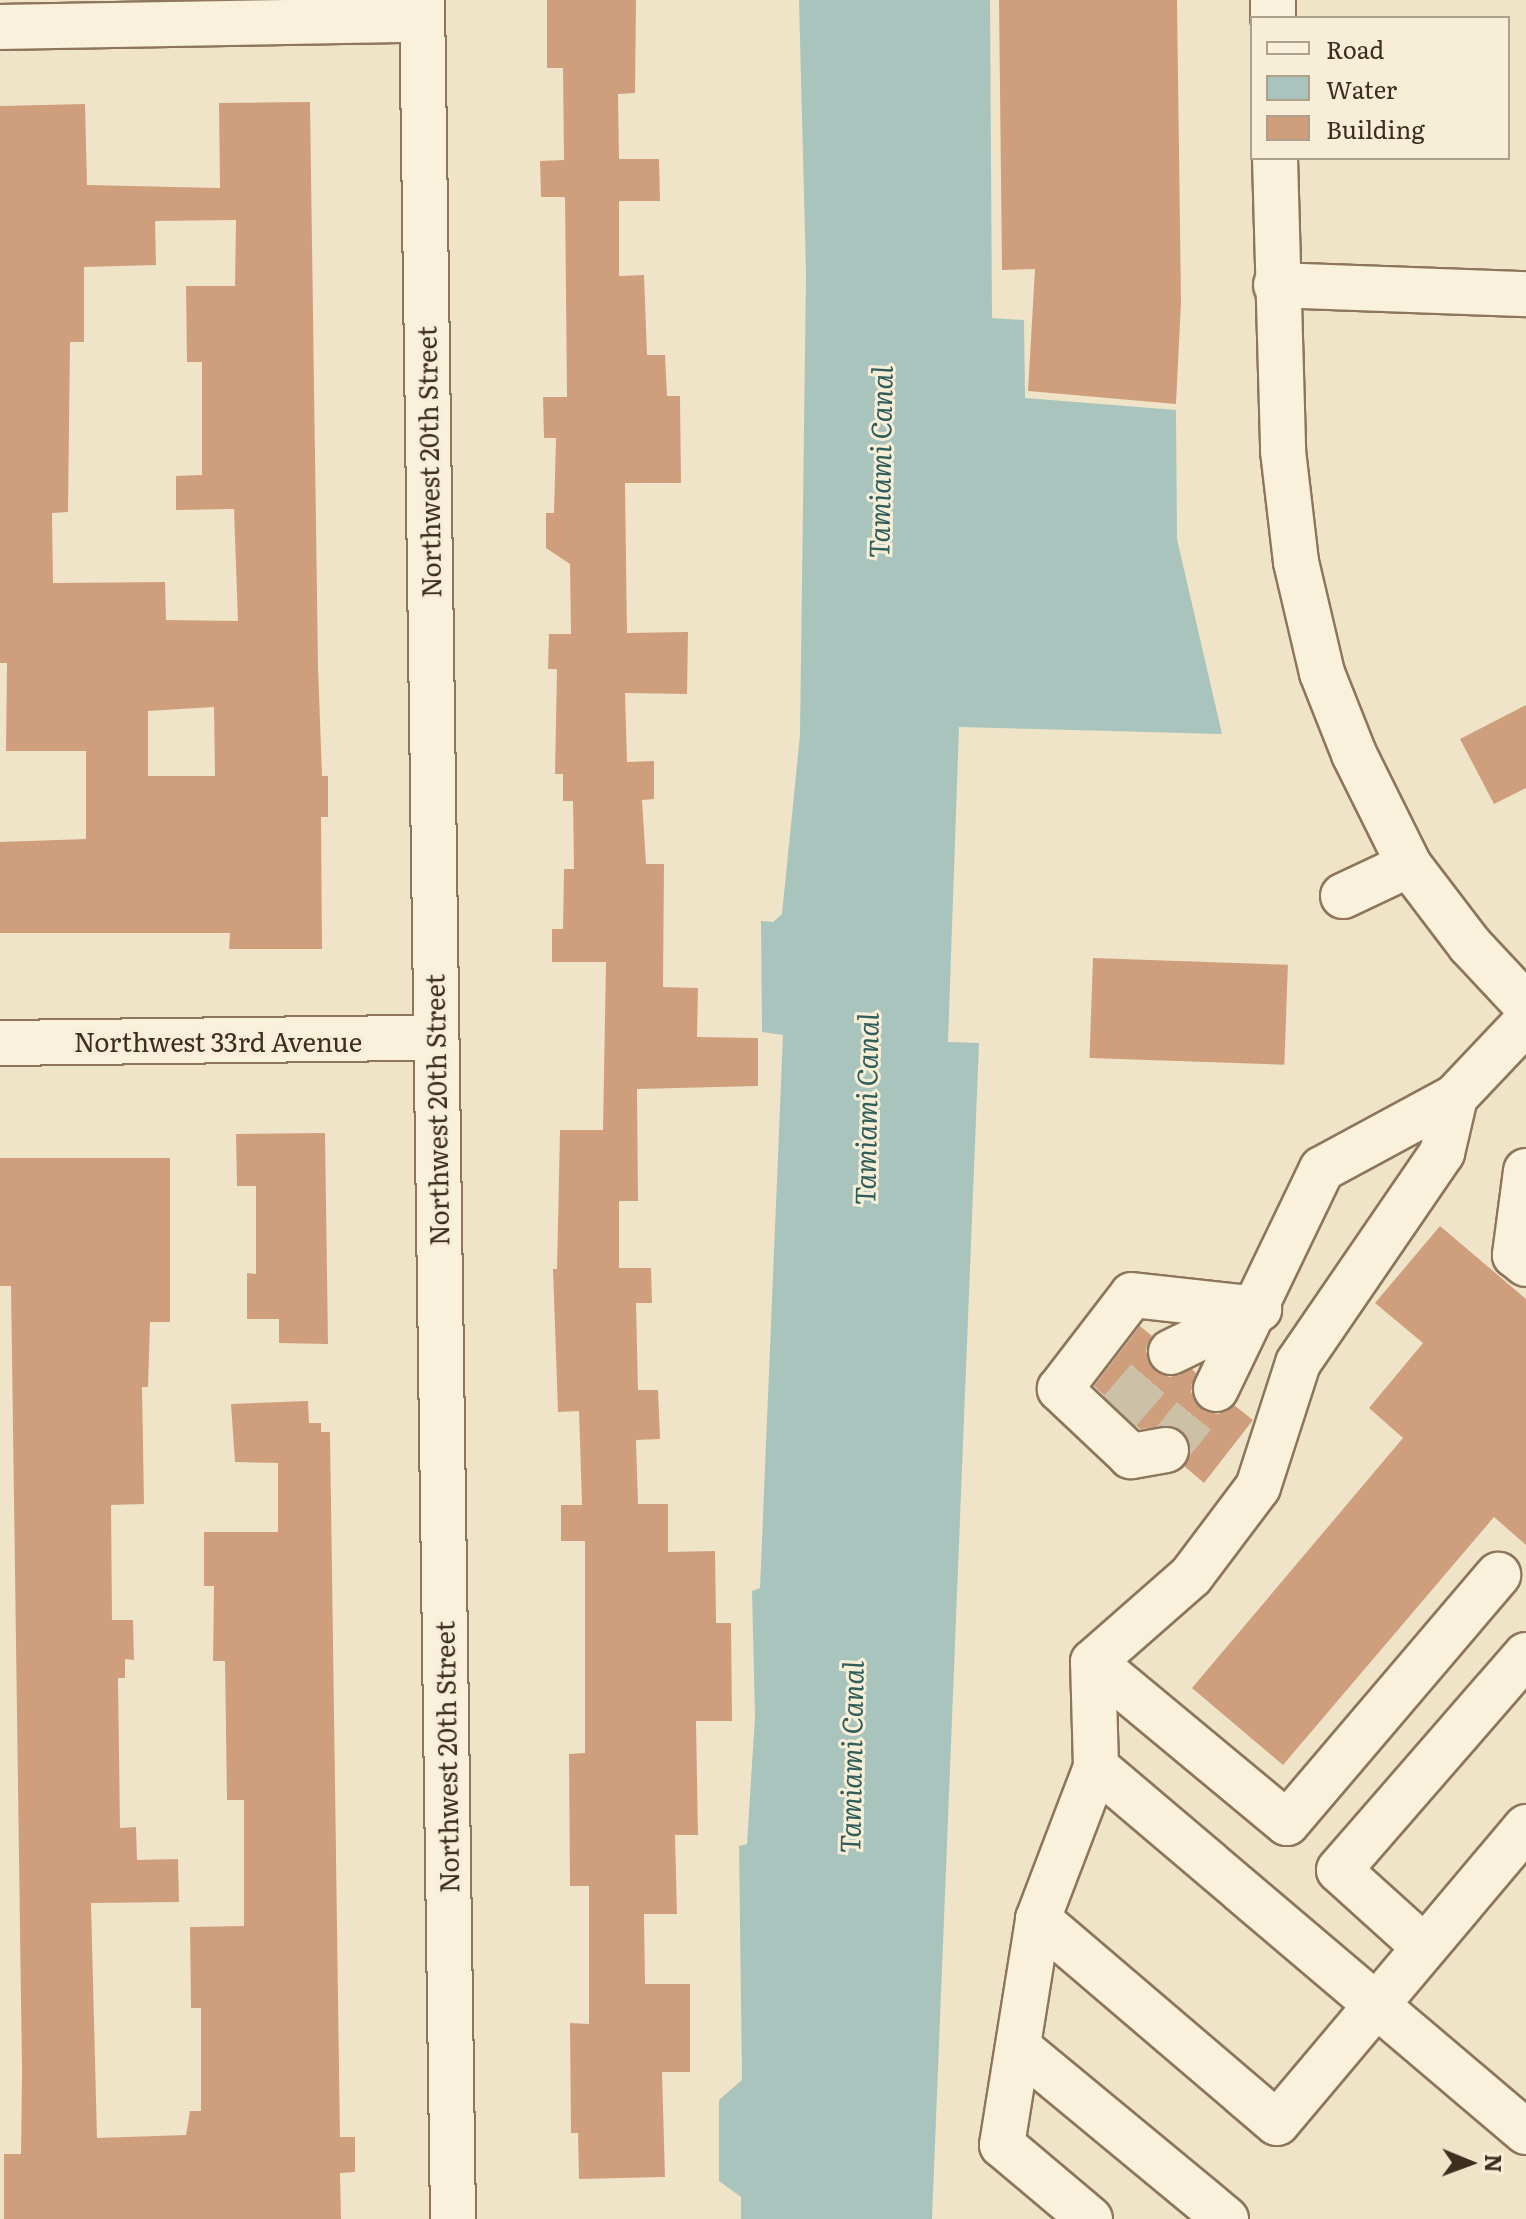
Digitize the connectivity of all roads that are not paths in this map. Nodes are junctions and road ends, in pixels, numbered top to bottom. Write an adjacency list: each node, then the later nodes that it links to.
1 (422, 10): 2 (street); 10 (street, Northwest 20th Street)
2 (0, 27)
3 (1275, 160): 4 (street)
4 (1276, 285): 5 (street); 6 (street)
5 (1526, 294)
6 (1409, 865): 7 (street); 8 (street)
7 (1343, 896)
8 (1526, 1005)
9 (1526, 1022): 12 (street)
10 (436, 1038): 11 (street, Northwest 33rd Avenue); 29 (street, Northwest 20th Street)
11 (0, 1043)
12 (1455, 1097): 15 (street); 21 (street)
13 (1526, 1171): 14 (street)
14 (1526, 1264)
15 (1259, 1309): 16 (street); 17 (street); 18 (street)
16 (1171, 1352)
17 (1216, 1389)
18 (1166, 1450)
19 (1498, 1575): 21 (street)
20 (1526, 1655): 25 (street)
21 (1093, 1662): 22 (street)
22 (1096, 1767): 24 (street); 26 (street)
23 (1526, 1827): 25 (street)
24 (1038, 1919): 26 (street); 27 (street)
25 (1423, 1946): 26 (street)
26 (1375, 2002): 28 (street)
27 (1018, 2047): 30 (street); 31 (street)
28 (1526, 2132)
29 (453, 2219)
30 (1090, 2219)
31 (1226, 2219)

